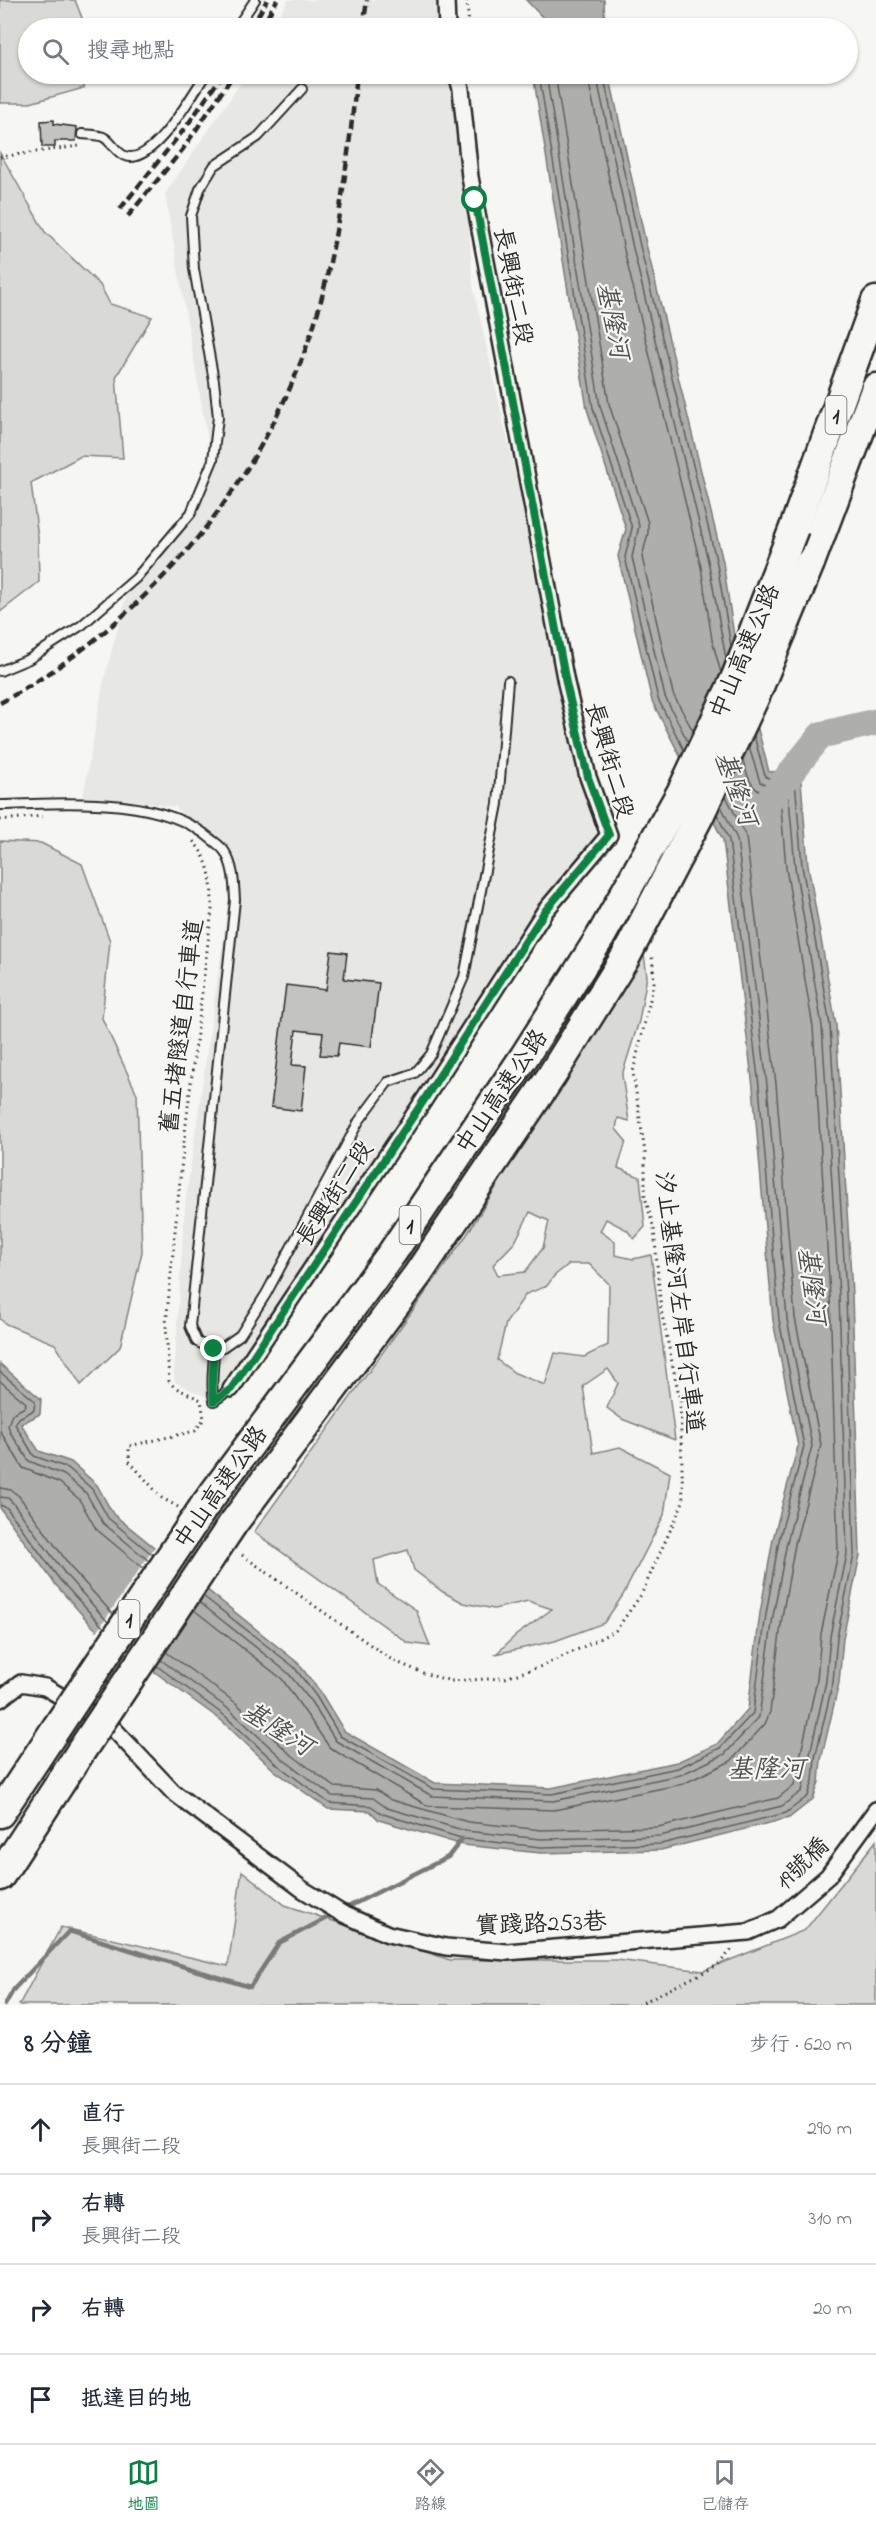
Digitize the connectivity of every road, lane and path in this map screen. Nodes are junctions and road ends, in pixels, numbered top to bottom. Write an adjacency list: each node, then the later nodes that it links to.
1 (255, 0): 4 (lane)
2 (446, 0): 5 (street)
3 (467, 0): 6 (path)
4 (243, 18)
5 (447, 18)
6 (468, 18)
7 (199, 84): 10 (lane)
8 (460, 84): 22 (street, 長興街二段)
9 (302, 89): 14 (lane)
10 (82, 134): 11 (path)
11 (0, 157)
12 (876, 301): 23 (highway, 中山高速公路 / 1, bridge)
13 (876, 388): 20 (highway, 中山高速公路 / 1, bridge)
14 (0, 671)
15 (508, 681): 21 (lane)
16 (0, 805): 21 (lane)
17 (45, 816): 18 (path)
18 (0, 820)
19 (187, 835): 23 (path, 舊五堵隧道自行車道)
20 (638, 955): 24 (path, 汐止基隆河左岸自行車道); 28 (highway, 中山高速公路 / 1, bridge)
21 (214, 1349): 22 (lane)
22 (231, 1389)
23 (192, 1506): 27 (highway, 中山高速公路 / 1, bridge)
24 (242, 1555)
25 (0, 1699): 29 (street, 實踐路253巷)
26 (876, 1810): 29 (street, 19號橋)
27 (0, 1812)
28 (0, 1876)
29 (748, 1932): 30 (path)
30 (638, 2005)

